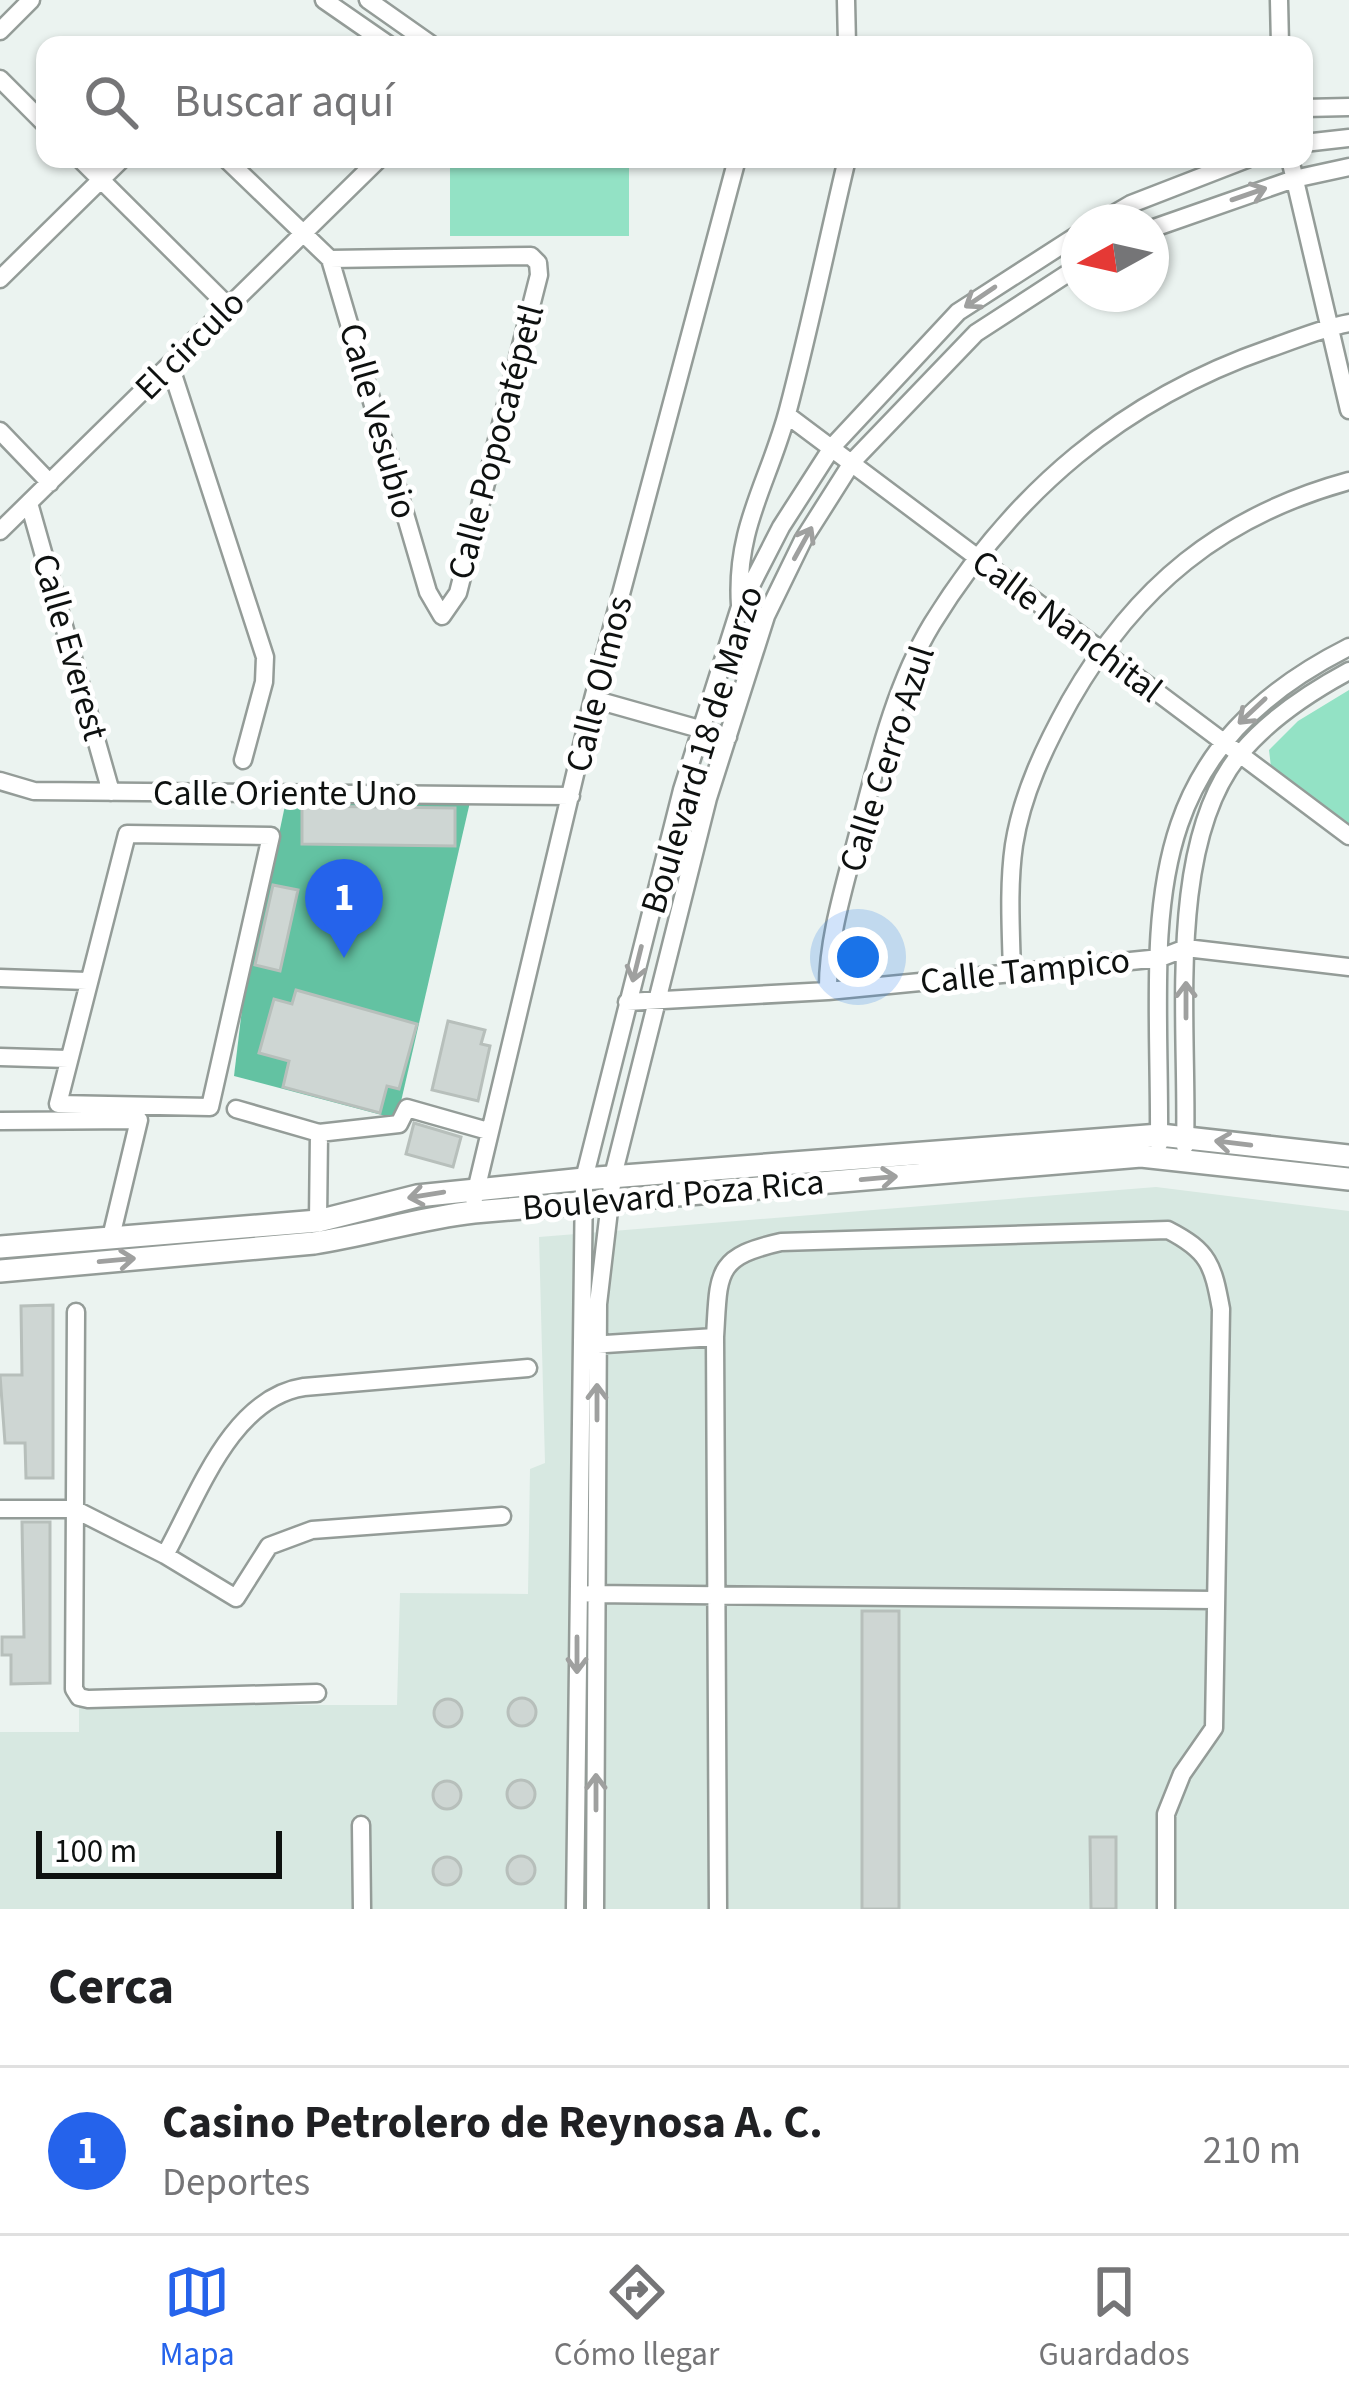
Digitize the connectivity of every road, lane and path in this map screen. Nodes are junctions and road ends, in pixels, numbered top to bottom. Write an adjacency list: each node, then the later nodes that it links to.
1 (31, 0): 6 (street)
2 (324, 0): 7 (street)
3 (368, 0): 8 (street)
4 (846, 0): 9 (street)
5 (1279, 0): 10 (street)
6 (0, 32)
7 (376, 36)
8 (419, 36)
9 (847, 36)
10 (1280, 36)
11 (0, 79): 14 (street)
12 (1349, 107): 13 (street)
13 (1313, 108)
14 (36, 115)
15 (1349, 138): 16 (street)
16 (1313, 142)
17 (1349, 166): 27 (street)
18 (89, 168): 26 (street)
19 (113, 168): 26 (street)
20 (235, 168): 30 (street, Calle Vesubio)
21 (370, 168): 30 (street, El circulo)
22 (735, 168): 53 (street, Calle Olmos)
23 (845, 168): 39 (street)
24 (1224, 168): 28 (street)
25 (1292, 168): 27 (street)
26 (101, 179): 34 (street); 35 (street)
27 (1294, 179): 29 (street, one-way to 27); 36 (street)
28 (1131, 204)
29 (1169, 223)
30 (304, 234): 32 (street, Calle Vesubio); 35 (street, El circulo)
31 (1061, 246): 41 (street, Boulevard 18 de Marzo, one-way to 41)
32 (330, 259): 49 (street, Calle Vesubio); 49 (street, Calle Popocatépetl)
33 (1061, 278): 42 (street, Boulevard 18 de Marzo)
34 (0, 279)
35 (229, 307): 37 (street, El circulo)
36 (1340, 325): 38 (street); 47 (street, Calle Cerro Azul)
37 (170, 365): 44 (street, El circulo); 58 (street)
38 (1349, 410)
39 (787, 415): 41 (street, Calle Nanchital); 48 (street)
40 (0, 431): 44 (street)
41 (832, 448): 42 (street, Calle Nanchital); 48 (street, Boulevard 18 de Marzo)
42 (852, 464): 47 (street, Calle Nanchital); 55 (street, Boulevard 18 de Marzo, one-way to 42)
43 (1349, 481): 51 (street)
44 (50, 483): 45 (street, El circulo)
45 (29, 503): 46 (street, El circulo); 60 (street, Calle Everest)
46 (0, 531)
47 (978, 559): 51 (street, Calle Nanchital); 69 (street, Calle Cerro Azul)
48 (740, 608): 54 (street, Boulevard 18 de Marzo)
49 (442, 616)
50 (1349, 647): 56 (street, one-way to 56)
51 (1099, 650): 56 (street, Calle Nanchital); 66 (street)
52 (1349, 670): 57 (street)
53 (593, 699): 54 (street); 61 (street, Calle Olmos)
54 (701, 728): 55 (street); 71 (street, Boulevard 18 de Marzo, one-way to 71)
55 (728, 736): 70 (street, Boulevard 18 de Marzo)
56 (1221, 742): 57 (street, Calle Nanchital); 64 (street)
57 (1239, 755): 62 (street, Calle Nanchital); 63 (street)
58 (243, 760)
59 (0, 781): 60 (street, Calle Oriente Uno)
60 (112, 792): 61 (street, Calle Oriente Uno)
61 (571, 796): 76 (street, Calle Olmos)
62 (1349, 836)
63 (1186, 948): 64 (street, Calle Tampico); 65 (street, Calle Tampico); 79 (street, one-way to 63)
64 (1160, 958): 66 (street, Calle Tampico); 78 (street)
65 (1349, 968)
66 (1012, 974): 69 (street, Calle Tampico)
67 (0, 978): 68 (street)
68 (88, 981): 73 (street); 73 (street)
69 (828, 991): 70 (street, Calle Tampico)
70 (657, 1001): 71 (street, Calle Tampico); 82 (street, Boulevard 18 de Marzo)
71 (627, 1003): 84 (street, Boulevard 18 de Marzo)
72 (0, 1058): 73 (street)
73 (68, 1059)
74 (236, 1109): 77 (street)
75 (0, 1120): 88 (street)
76 (488, 1131): 77 (street); 86 (street, Calle Olmos)
77 (319, 1132): 87 (street)
78 (1160, 1146): 79 (main road, Boulevard Poza Rica); 82 (main road, Boulevard Poza Rica); 85 (main road, Boulevard Poza Rica, one-way to 78)
79 (1185, 1148): 81 (main road, Boulevard Poza Rica)
80 (1349, 1156): 81 (main road, Boulevard Poza Rica)
81 (1284, 1160): 83 (main road, Boulevard Poza Rica)
82 (613, 1176): 84 (main road, Boulevard Poza Rica); 85 (street, Boulevard 18 de Marzo)
83 (1349, 1179)
84 (584, 1190): 85 (main road, Boulevard Poza Rica); 86 (main road, Boulevard Poza Rica); 93 (street, Boulevard 18 de Marzo)
85 (610, 1200): 93 (street, Boulevard 18 de Marzo)
86 (474, 1202): 87 (main road, Boulevard Poza Rica, one-way to 87); 90 (main road, Boulevard Poza Rica, one-way to 86)
87 (318, 1221): 88 (main road, Boulevard Poza Rica)
88 (111, 1237): 89 (main road, Boulevard Poza Rica)
89 (0, 1247)
90 (0, 1270)
91 (76, 1312): 95 (street)
92 (715, 1336): 93 (street); 101 (street); 102 (street)
93 (588, 1346): 99 (street); 100 (street, one-way to 93)
94 (528, 1368): 98 (street)
95 (74, 1508): 96 (street); 98 (street); 103 (street)
96 (0, 1509)
97 (502, 1516): 98 (street)
98 (165, 1555)
99 (577, 1594): 100 (street); 106 (street, one-way to 106)
100 (597, 1595): 101 (street); 107 (street, one-way to 100)
101 (716, 1598): 102 (street); 108 (street)
102 (1214, 1600): 109 (street)
103 (317, 1693)
104 (361, 1825): 105 (street)
105 (362, 1909)
106 (575, 1909)
107 (595, 1909)
108 (718, 1909)
109 (1166, 1909)

